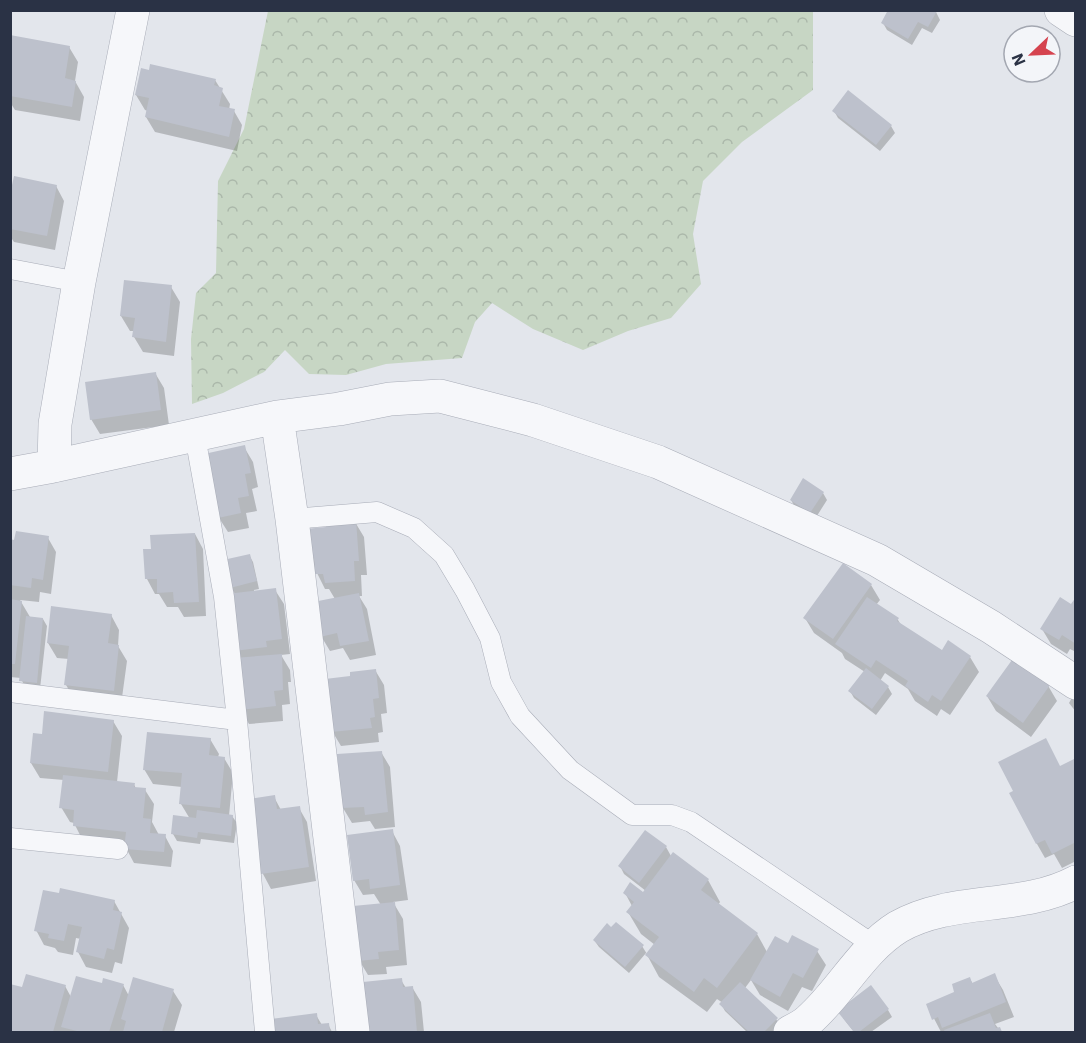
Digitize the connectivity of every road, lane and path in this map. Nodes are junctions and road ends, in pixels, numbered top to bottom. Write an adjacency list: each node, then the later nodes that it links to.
1 (133, 10): 5 (street)
2 (1061, 10): 3 (street)
3 (1076, 20)
4 (10, 269): 5 (lane)
5 (79, 282): 8 (street)
6 (277, 417): 7 (street); 10 (street); 11 (street)
7 (195, 436): 8 (street); 13 (lane)
8 (54, 466): 9 (street)
9 (10, 474)
10 (292, 519): 17 (lane); 19 (street)
11 (1076, 683)
12 (10, 692): 13 (lane)
13 (237, 720): 18 (lane)
14 (10, 838): 15 (lane)
15 (118, 849)
16 (1076, 882): 17 (street)
17 (875, 946): 20 (street)
18 (265, 1032)
19 (353, 1032)
20 (790, 1032)

